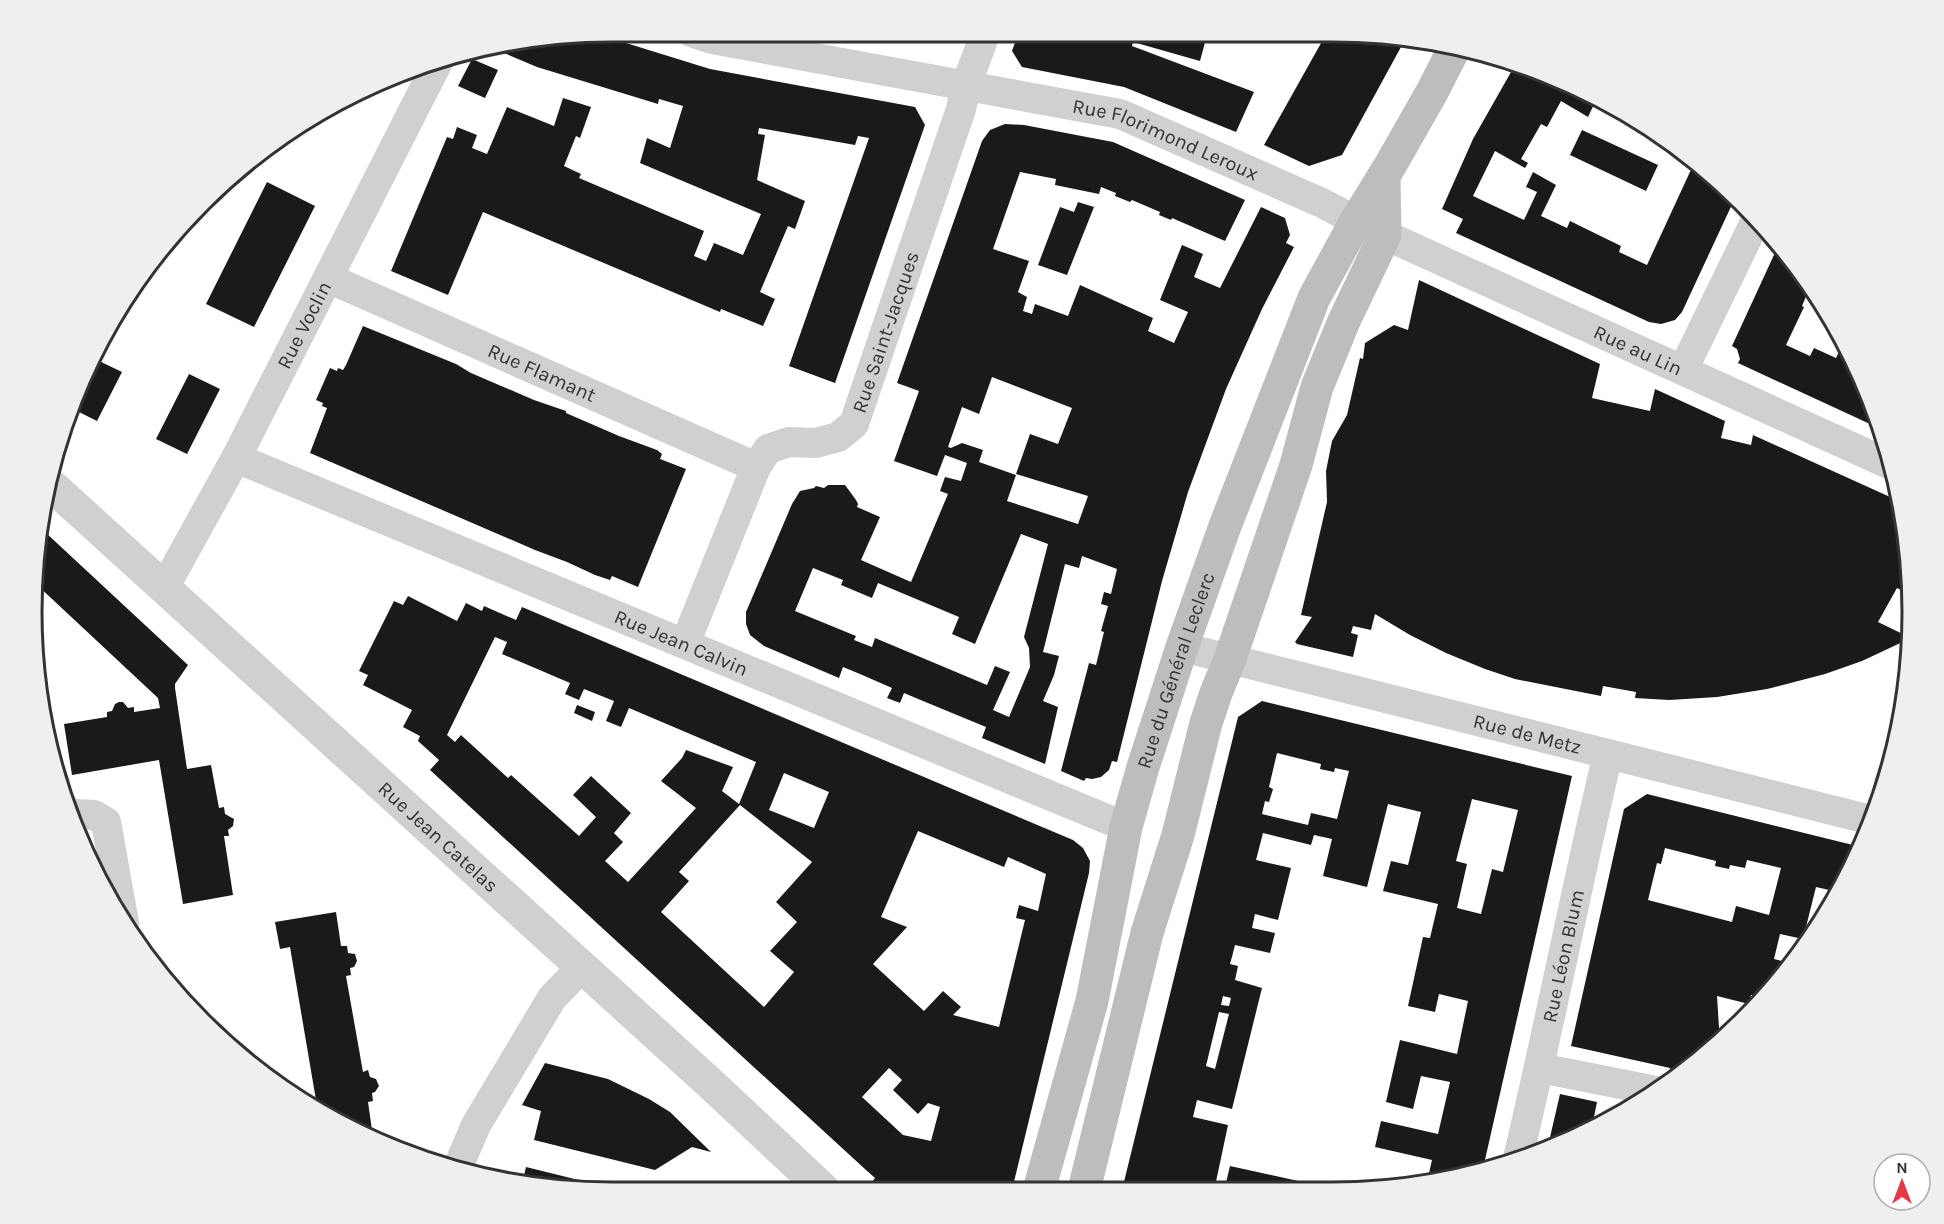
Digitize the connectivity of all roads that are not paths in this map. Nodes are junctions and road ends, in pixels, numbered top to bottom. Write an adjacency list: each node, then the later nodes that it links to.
1 (728, 42): 5 (street, Rue Florimond Leroux)
2 (982, 42): 5 (street, Rue Saint-Jacques)
3 (1451, 55): 6 (main road, Rue du Général Leclerc)
4 (434, 71): 10 (street, Rue Voclin)
5 (966, 86): 7 (street, Rue Florimond Leroux); 14 (street, Rue Saint-Jacques)
6 (1384, 176): 7 (main road, Rue du Général Leclerc); 9 (main road)
7 (1356, 221): 9 (main road); 18 (main road, Rue du Général Leclerc)
8 (1753, 227): 11 (street)
9 (1385, 235): 11 (street, Rue au Lin); 19 (main road)
10 (328, 278): 12 (street, Rue Voclin); 14 (street, Rue Flamant)
11 (1683, 370): 13 (street, Rue au Lin)
12 (236, 458): 16 (street, Rue Voclin); 17 (street, Rue Jean Calvin)
13 (1882, 461)
14 (756, 467): 17 (street, Rue Saint-Jacques)
15 (56, 489): 16 (street, Rue Jean Catelas)
16 (164, 588): 25 (street, Rue Jean Catelas)
17 (685, 644): 23 (street, Rue Jean Calvin)
18 (1182, 647): 19 (street, Rue de Metz); 23 (main road, Rue du Général Leclerc)
19 (1230, 659): 20 (street, Rue de Metz); 32 (main road)
20 (1608, 754): 22 (street, Rue de Metz); 26 (street, Rue Léon Blum)
21 (79, 814): 24 (street)
22 (1863, 818)
23 (1126, 827): 31 (main road, Rue du Général Leclerc)
24 (120, 900)
25 (582, 967): 29 (street); 30 (street, Rue Jean Catelas)
26 (1540, 1068): 27 (street); 28 (street, Rue Léon Blum)
27 (1646, 1088)
28 (1520, 1150)
29 (460, 1162)
30 (816, 1182)
31 (1041, 1182)
32 (1086, 1182)

